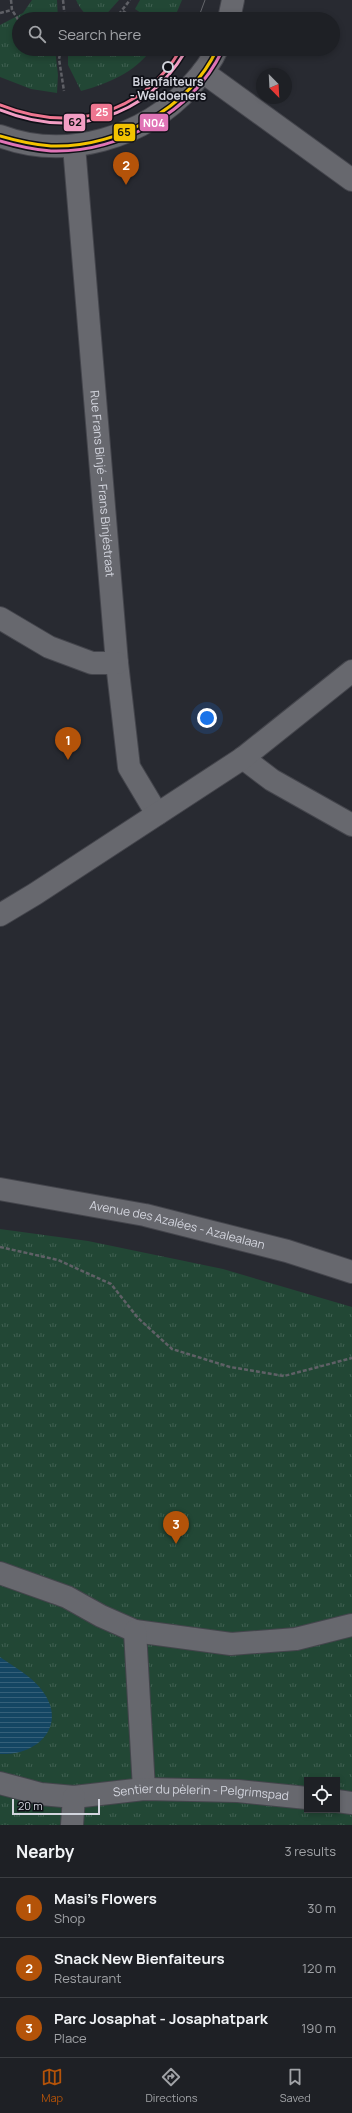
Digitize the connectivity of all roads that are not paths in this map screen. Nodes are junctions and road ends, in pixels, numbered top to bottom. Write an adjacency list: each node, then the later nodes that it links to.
1 (233, 0): 2 (street)
2 (230, 12)
3 (213, 56): 4 (street)
4 (203, 72): 6 (street); 7 (street)
5 (0, 136): 6 (street)
6 (74, 146): 9 (street, Rue Frans Binjé - Frans Binjéstraat)
7 (352, 180)
8 (0, 618): 9 (street)
9 (117, 663): 12 (street, Rue Frans Binjé - Frans Binjéstraat)
10 (352, 671): 11 (street)
11 (243, 758): 12 (street); 13 (street)
12 (157, 814): 14 (street)
13 (352, 825)
14 (0, 915)
15 (0, 1189): 16 (street, Avenue des Azalées - Azalealaan)
16 (352, 1272)
17 (0, 1573): 19 (street)
18 (352, 1625): 19 (street)
19 (135, 1631): 21 (street)
20 (0, 1783): 22 (street, Sentier du pèlerin - Pelgrimspad)
21 (144, 1789): 22 (street, Sentier du pèlerin - Pelgrimspad); 23 (street, Sentier du pèlerin - Pelgrimspad)
22 (74, 1797): 26 (street)
23 (304, 1798)
24 (340, 1801): 25 (street)
25 (352, 1803)
26 (72, 1825)

